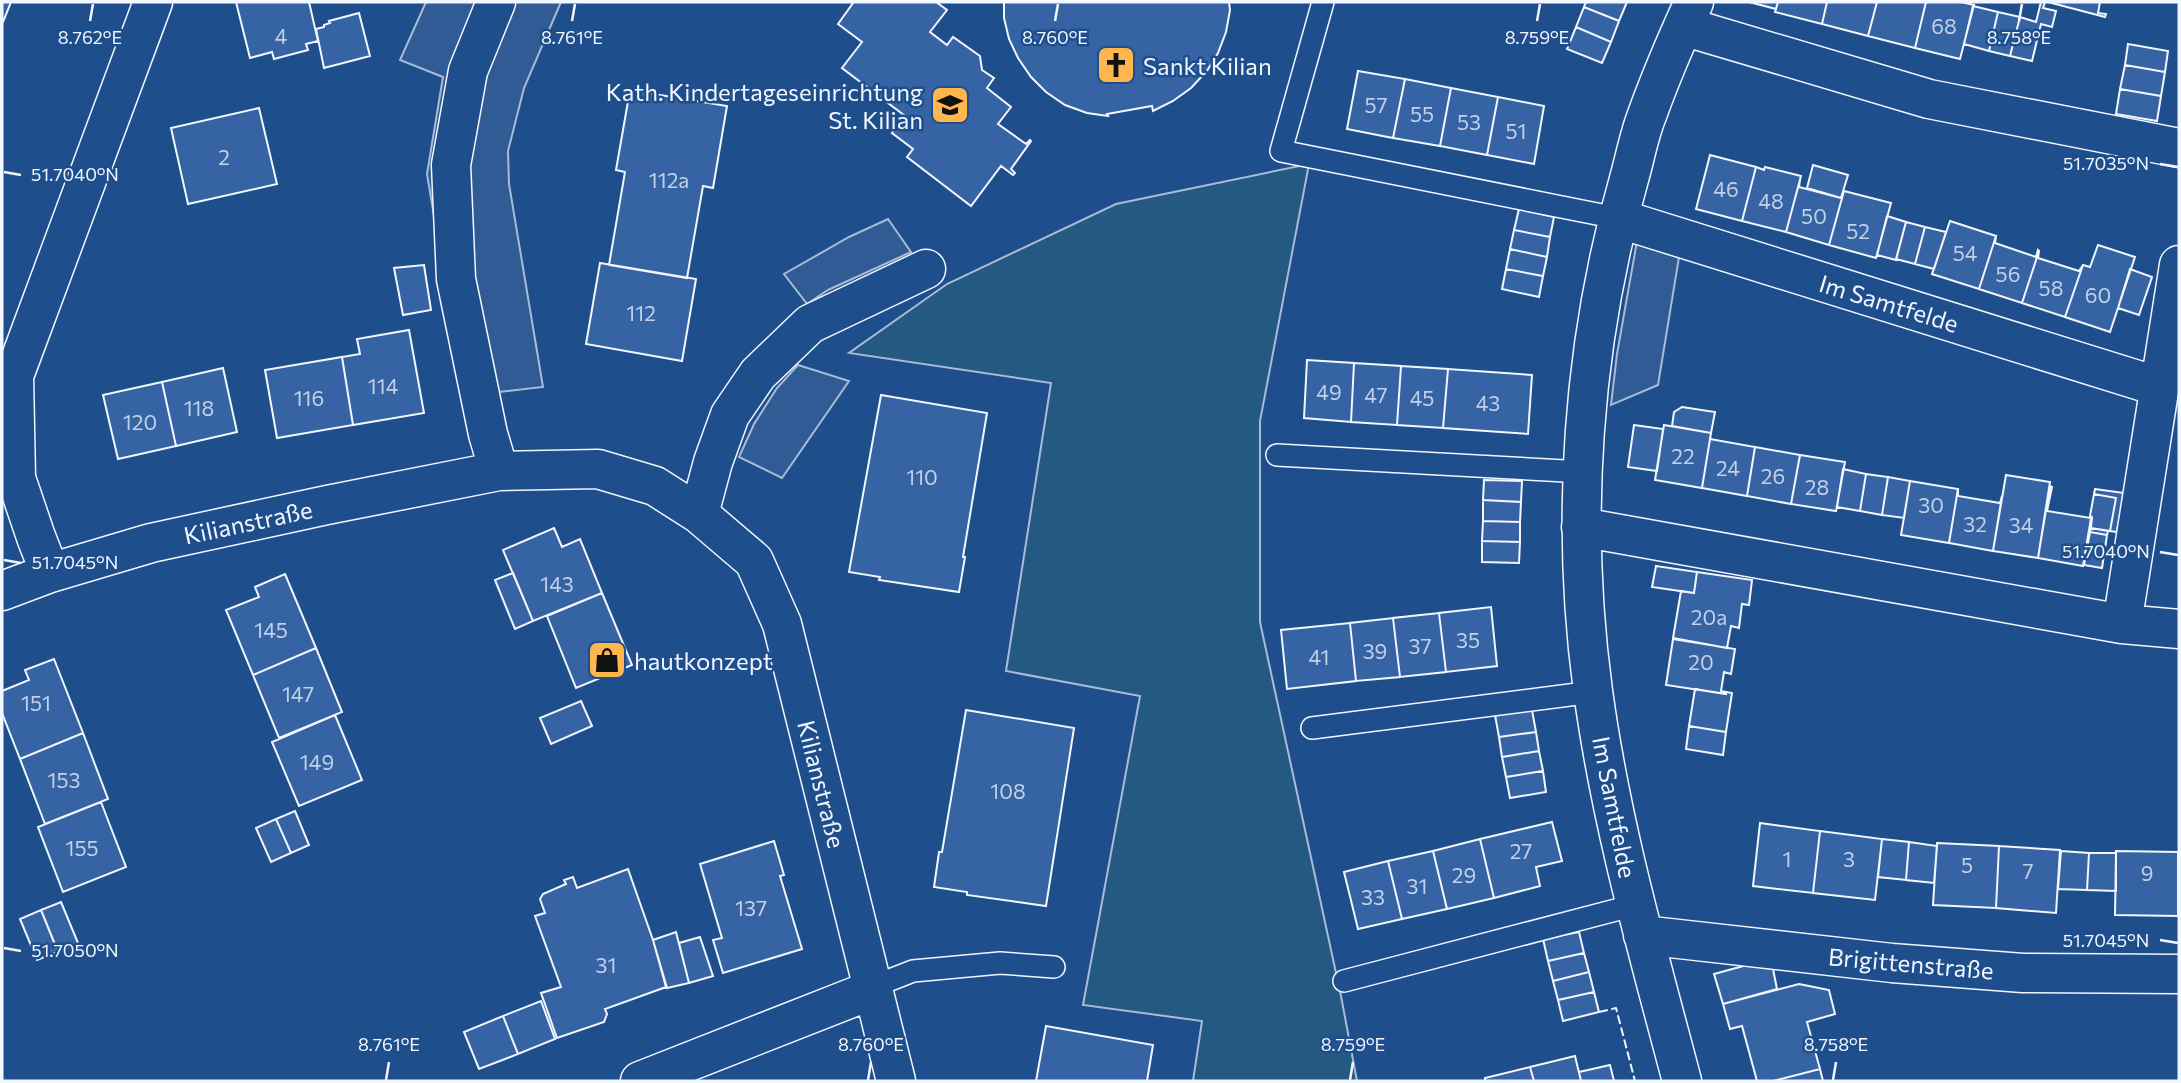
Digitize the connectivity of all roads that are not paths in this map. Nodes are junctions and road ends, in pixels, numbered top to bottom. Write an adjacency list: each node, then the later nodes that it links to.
1 (153, 2): 15 (street)
2 (496, 2): 11 (street)
3 (1323, 2): 6 (lane)
4 (1689, 14): 5 (street, Im Samtfelde); 6 (street, Im Samtfelde)
5 (2179, 148)
6 (1618, 218): 9 (street, Im Samtfelde); 12 (street, Im Samtfelde)
7 (2179, 265): 9 (street)
8 (926, 269): 13 (street)
9 (2160, 387): 17 (street)
10 (1277, 455): 12 (lane)
11 (499, 471): 13 (street, Kilianstraße); 15 (street, Kilianstraße)
12 (1583, 472): 14 (street, Im Samtfelde)
13 (699, 514): 25 (street, Kilianstraße)
14 (1581, 527): 17 (street); 19 (street, Im Samtfelde)
15 (50, 573): 16 (street, Kilianstraße)
16 (2, 591)
17 (2122, 624): 18 (street)
18 (2179, 629)
19 (1593, 692): 20 (lane); 21 (street, Im Samtfelde)
20 (1312, 728)
21 (1639, 920): 23 (street, Brigittenstraße); 24 (lane); 28 (street, Im Samtfelde)
22 (1054, 967): 25 (lane)
23 (2179, 974)
24 (1344, 981)
25 (872, 987): 26 (street); 27 (street, Kilianstraße)
26 (640, 1081)
27 (896, 1081)
28 (1682, 1081)

